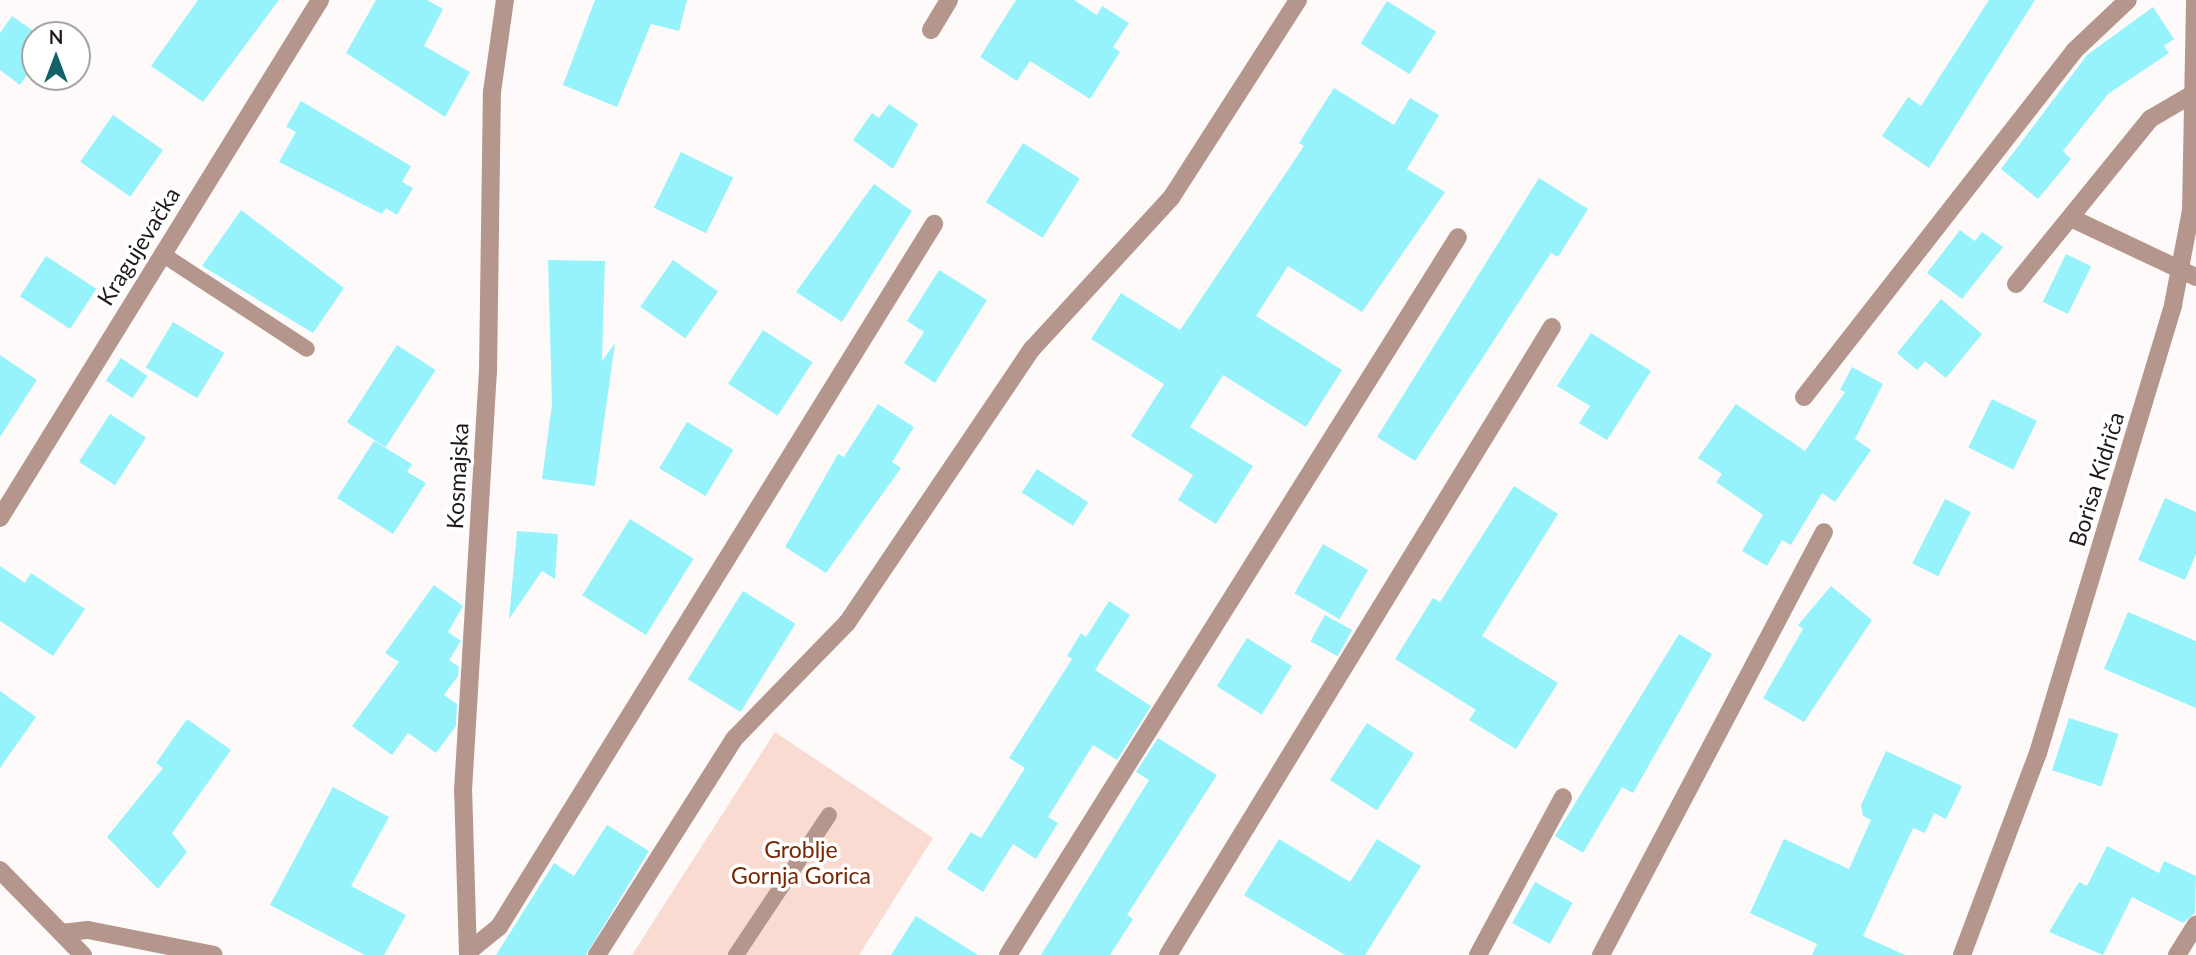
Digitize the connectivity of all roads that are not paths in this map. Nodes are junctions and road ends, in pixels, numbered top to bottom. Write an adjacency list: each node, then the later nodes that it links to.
1 (320, 0): 12 (street, Kragujevačka)
2 (505, 0): 26 (street, Kosmajska)
3 (950, 0): 7 (street)
4 (1298, 0): 29 (street)
5 (2128, 0): 18 (street)
6 (2195, 0): 8 (street, Borisa Kidriča)
7 (931, 30)
8 (2196, 92): 9 (street); 13 (street, Borisa Kidriča)
9 (2071, 218): 13 (street); 15 (street)
10 (934, 224): 26 (street)
11 (1458, 237): 31 (street)
12 (162, 254): 17 (lane); 19 (street, Kragujevačka)
13 (2180, 268): 14 (street); 35 (street, Borisa Kidriča)
14 (2196, 278)
15 (2016, 284)
16 (1552, 327): 32 (street)
17 (307, 349)
18 (1804, 397)
19 (0, 518)
20 (1824, 532): 34 (street)
21 (1563, 797): 33 (street)
22 (829, 815): 30 (lane)
23 (0, 870): 25 (street)
24 (2196, 924): 36 (street)
25 (62, 933): 27 (street); 28 (street)
26 (468, 953)
27 (83, 955)
28 (214, 955)
29 (597, 955)
30 (736, 955)
31 (1008, 955)
32 (1168, 955)
33 (1478, 955)
34 (1601, 955)
35 (1962, 955)
36 (2178, 955)

